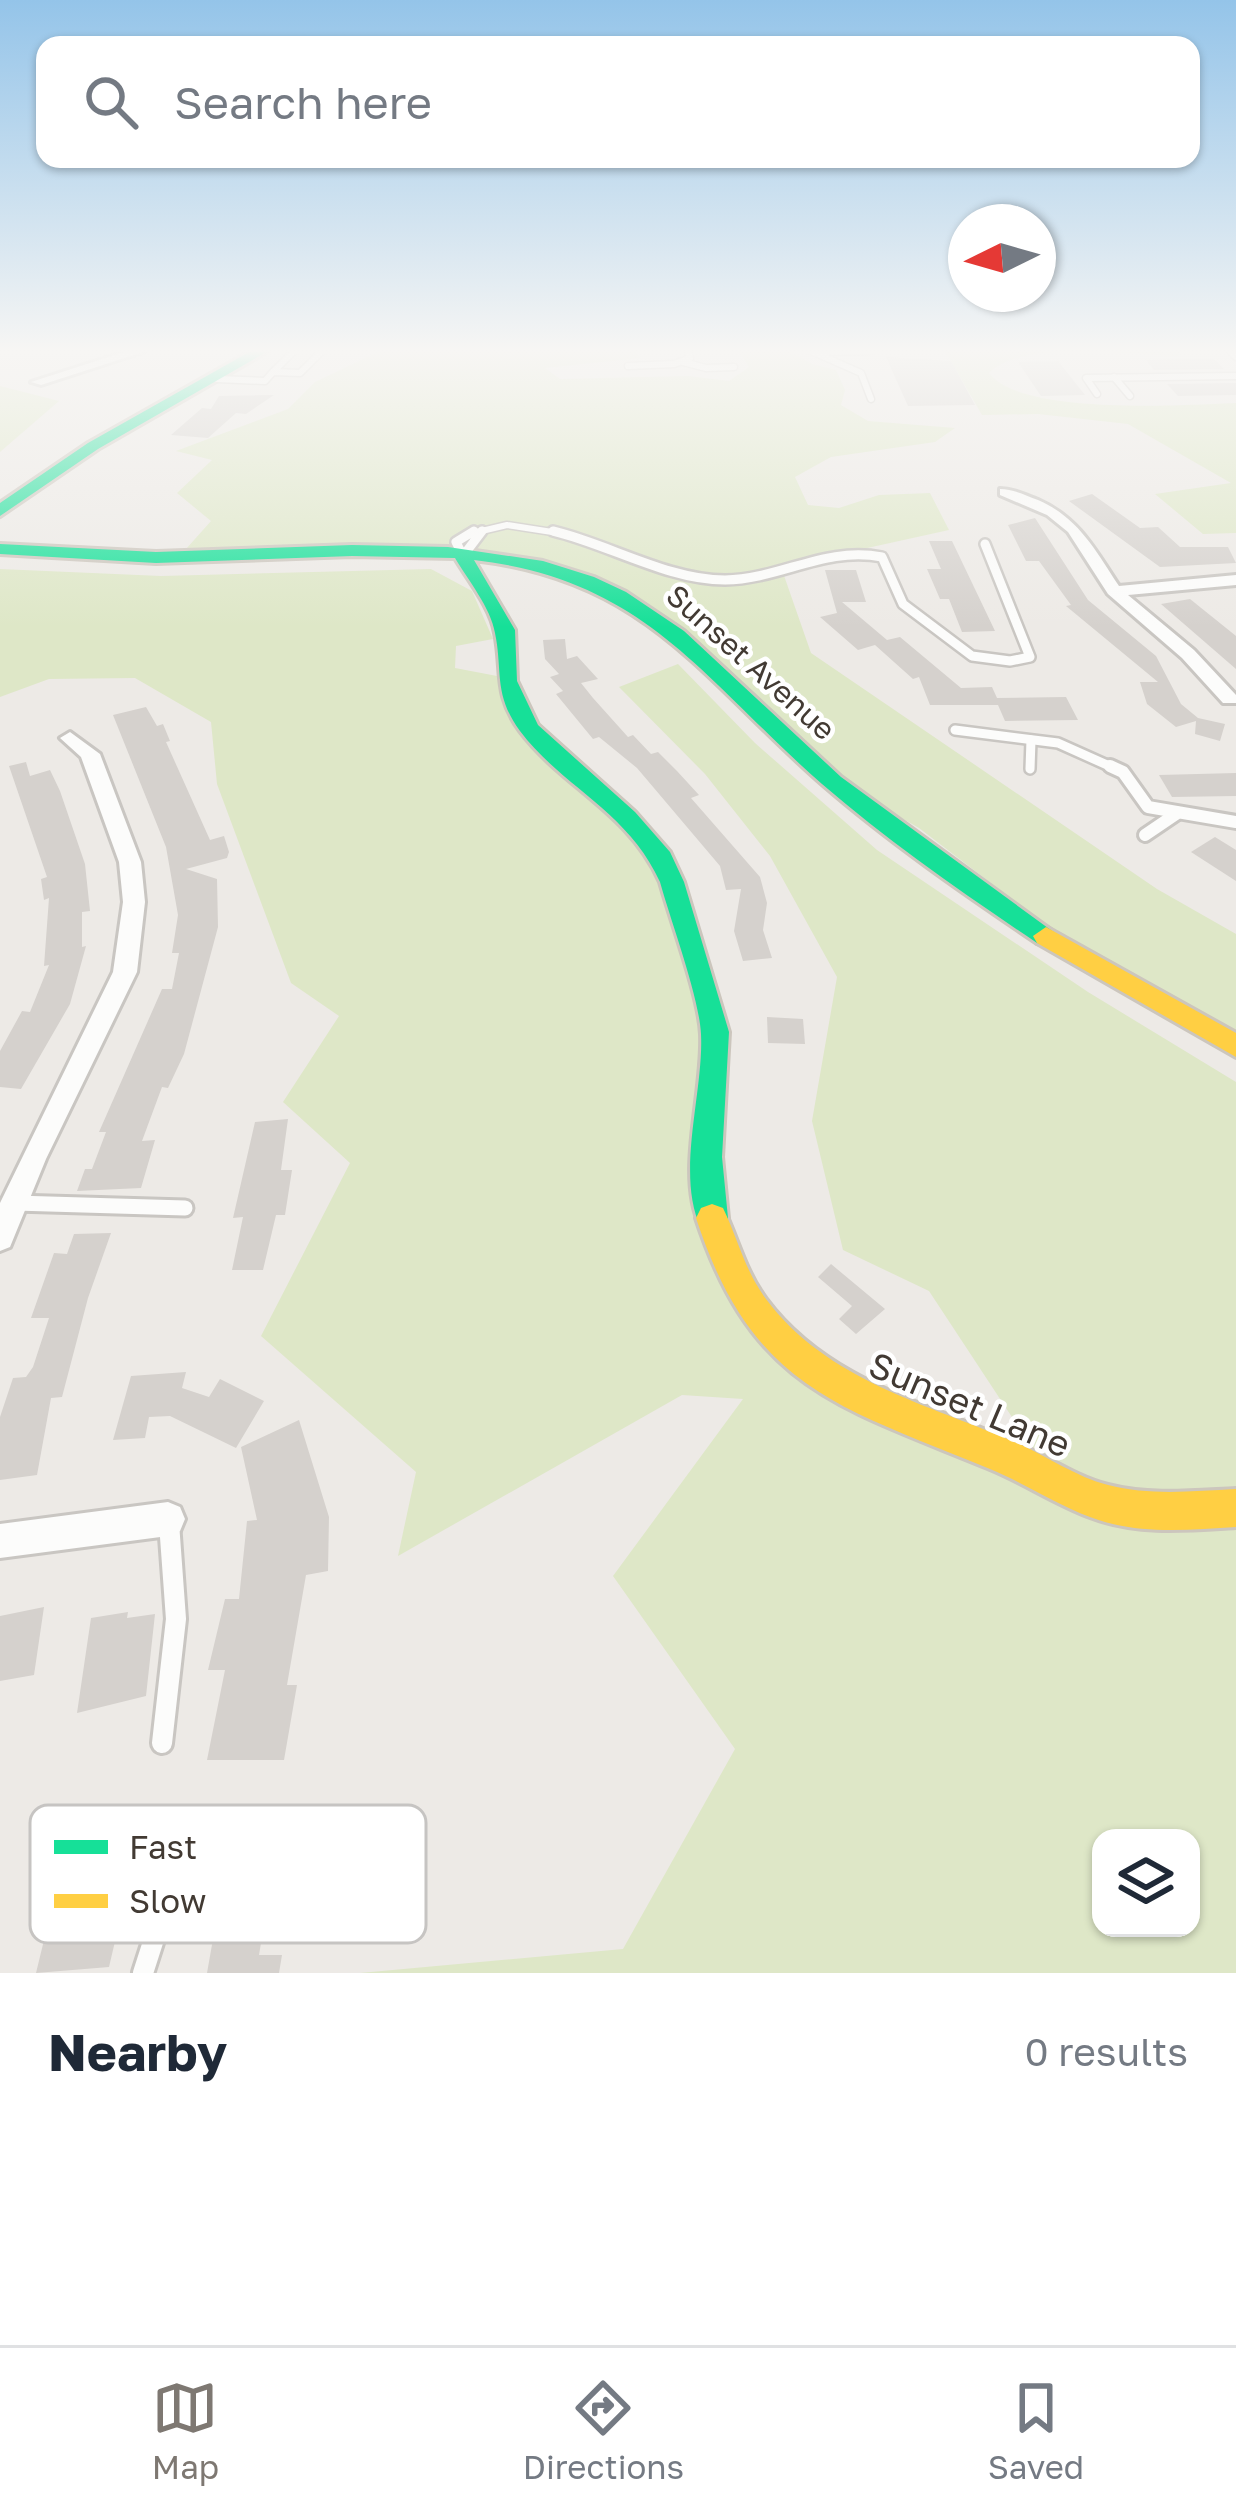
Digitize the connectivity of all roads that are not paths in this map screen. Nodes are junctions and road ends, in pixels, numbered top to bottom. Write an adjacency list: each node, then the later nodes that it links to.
1 (98, 443): 3 (street)
2 (1005, 492): 8 (street)
3 (0, 511)
4 (985, 544): 6 (lane)
5 (4, 548): 6 (street, Sunset Avenue)
6 (463, 556): 17 (street, Sunset Avenue); 21 (street, Sunset Lane)
7 (1236, 580): 8 (street)
8 (1114, 591): 9 (street)
9 (1230, 699)
10 (955, 730): 12 (lane)
11 (70, 738): 18 (street)
12 (1031, 740): 13 (lane); 14 (lane)
13 (1030, 770)
14 (1176, 814): 15 (lane); 16 (lane)
15 (1236, 822)
16 (1145, 835)
17 (1236, 1046)
18 (14, 1204): 19 (lane); 20 (street)
19 (185, 1208)
20 (0, 1238)
21 (1236, 1508)
22 (169, 1519): 23 (street); 24 (lane)
23 (0, 1540)
24 (162, 1743)
25 (152, 1943): 26 (lane)
26 (142, 1973)

